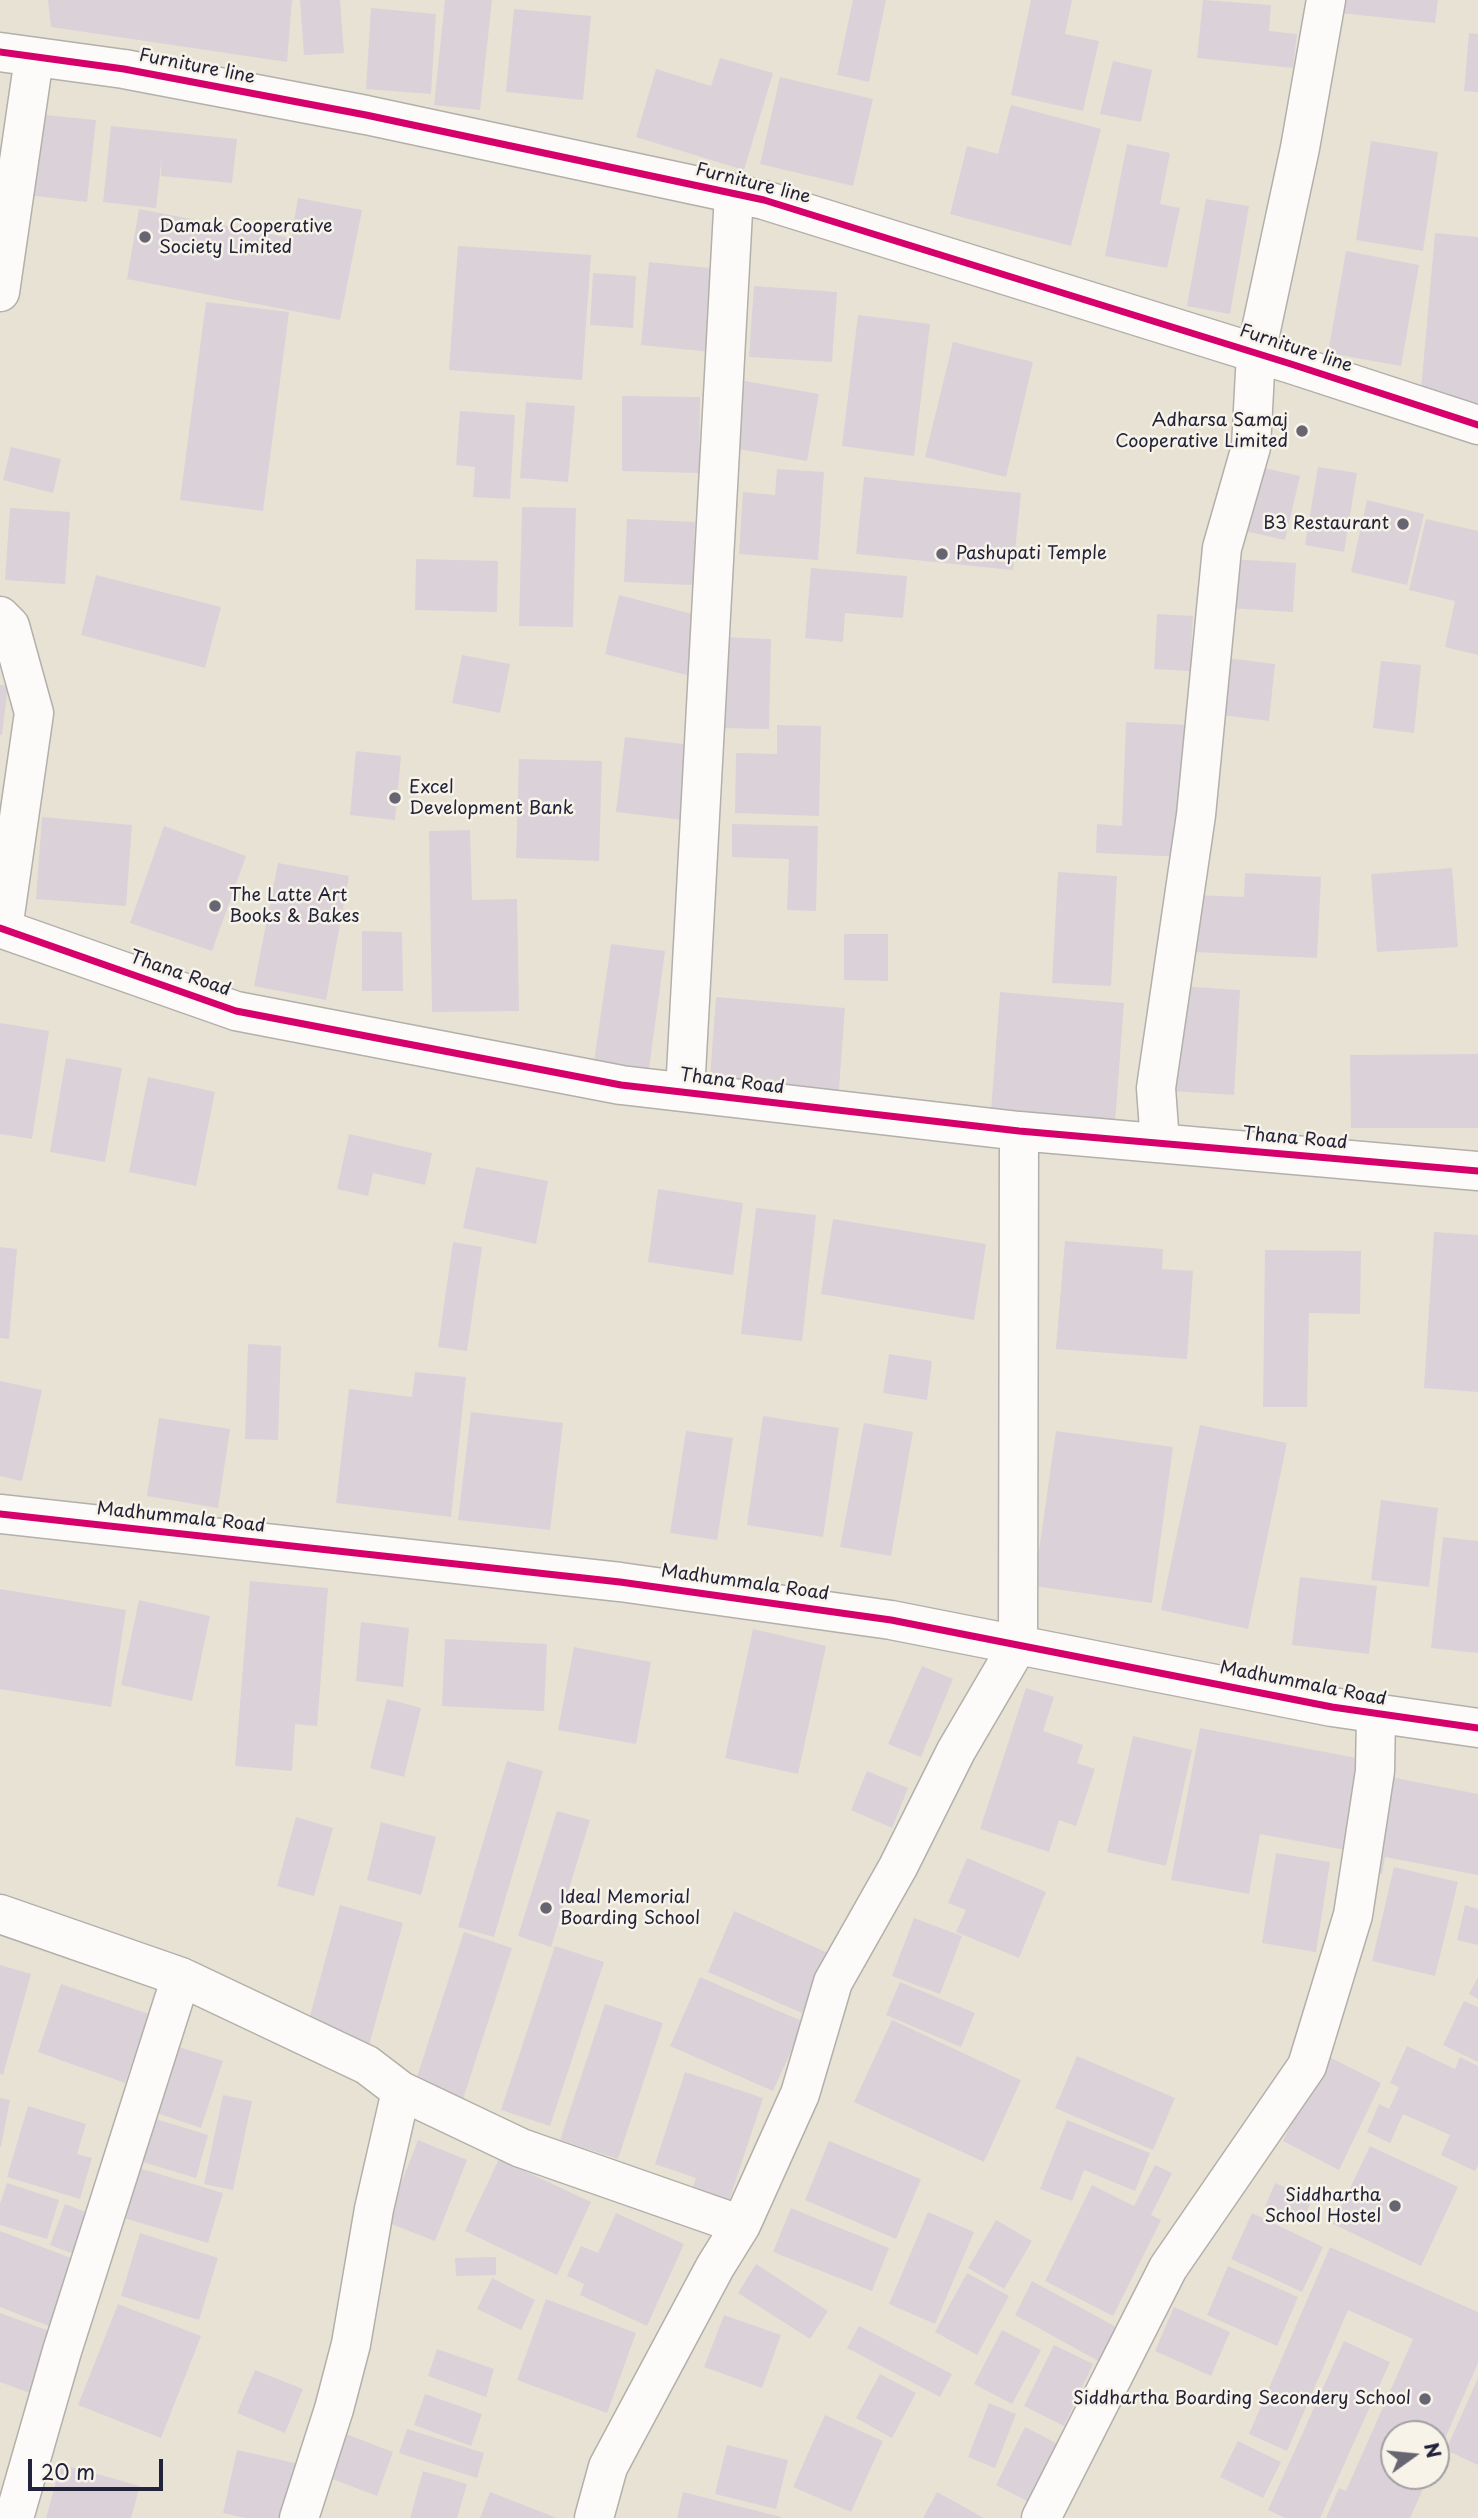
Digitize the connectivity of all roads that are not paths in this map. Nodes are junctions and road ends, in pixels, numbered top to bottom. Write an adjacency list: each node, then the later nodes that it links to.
1 (1326, 0): 5 (street)
2 (17, 55): 3 (street, Furniture line); 4 (street)
3 (734, 193): 5 (street, Furniture line); 9 (street)
4 (0, 292)
5 (1256, 353): 6 (street, Furniture line); 11 (street)
6 (1478, 425)
7 (0, 616): 8 (street)
8 (1, 928): 9 (street, Thana Road)
9 (685, 1092): 10 (street, Thana Road)
10 (1019, 1131): 11 (street, Thana Road); 14 (street)
11 (1160, 1143): 12 (street, Thana Road)
12 (1478, 1171)
13 (0, 1514): 14 (street, Madhummala Road)
14 (1018, 1644): 15 (street, Madhummala Road); 20 (street)
15 (1376, 1715): 16 (street, Madhummala Road); 24 (street)
16 (1478, 1728)
17 (0, 1914): 18 (street)
18 (181, 1977): 19 (street); 21 (street)
19 (401, 2091): 20 (street); 22 (street)
20 (741, 2225): 23 (street)
21 (14, 2518)
22 (299, 2518)
23 (594, 2518)
24 (1041, 2518)

